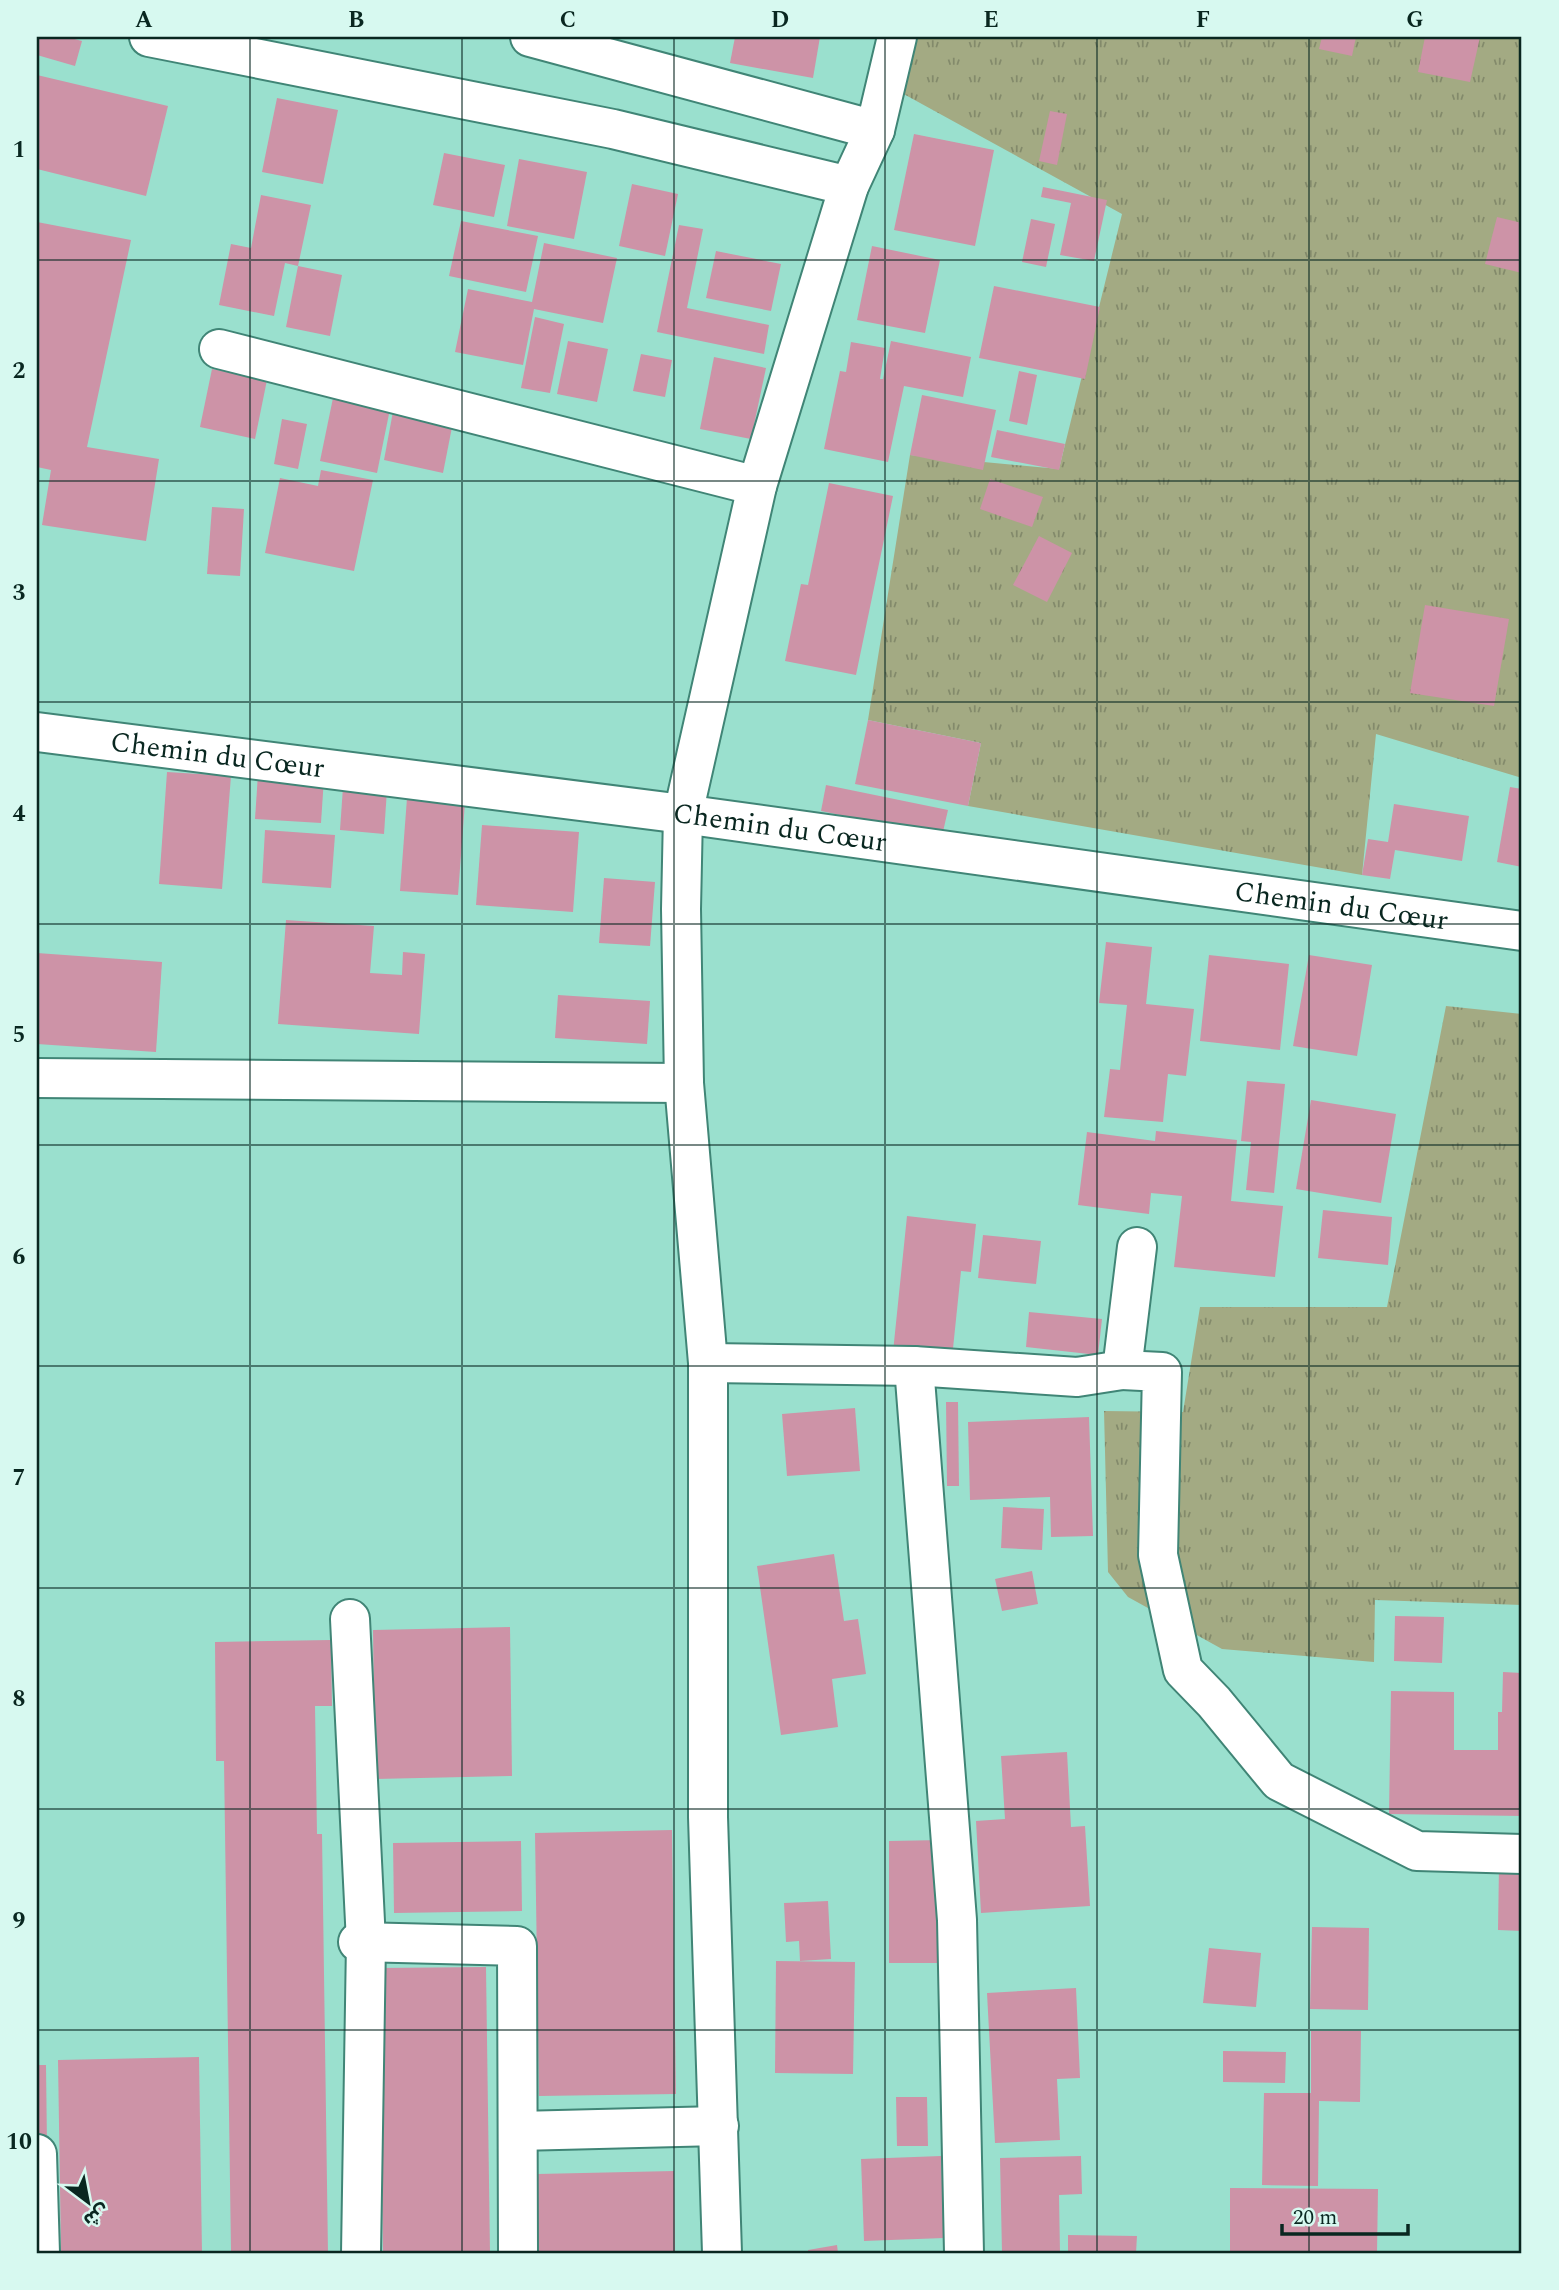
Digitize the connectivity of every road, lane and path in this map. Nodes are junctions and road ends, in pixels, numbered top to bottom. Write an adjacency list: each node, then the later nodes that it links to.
1 (149, 37): 5 (street)
2 (530, 37): 4 (street)
3 (897, 37): 4 (street)
4 (875, 130): 5 (street)
5 (849, 186): 7 (street)
6 (219, 349): 7 (street)
7 (757, 486): 9 (street)
8 (37, 732): 9 (street, Chemin du Cœur)
9 (683, 814): 10 (street, Chemin du Cœur); 12 (street)
10 (1522, 931)
11 (37, 1078): 12 (street)
12 (684, 1083): 14 (street)
13 (1137, 1247): 16 (street)
14 (708, 1363): 15 (street); 20 (street)
15 (914, 1366): 16 (street); 27 (street)
16 (1122, 1370): 18 (street)
17 (350, 1619): 19 (street)
18 (1522, 1854)
19 (362, 1942): 21 (street); 24 (street)
20 (719, 2126): 21 (street); 26 (street)
21 (518, 2132): 25 (street)
22 (37, 2154): 23 (street)
23 (40, 2253)
24 (361, 2253)
25 (518, 2253)
26 (722, 2253)
27 (964, 2253)

